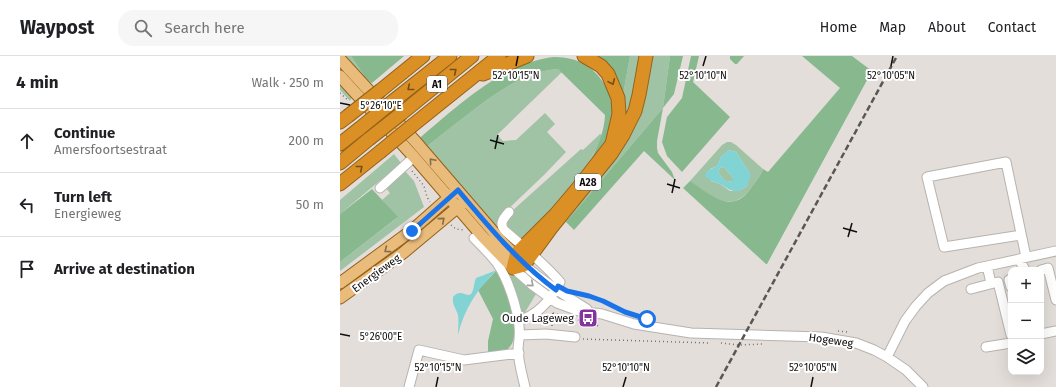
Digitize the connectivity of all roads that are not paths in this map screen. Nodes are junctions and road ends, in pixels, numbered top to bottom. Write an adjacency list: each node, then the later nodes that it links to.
1 (423, 56): 11 (highway, bridge)
2 (450, 56): 12 (highway, A1, one-way to 12, bridge)
3 (472, 56): 14 (highway, A1, one-way to 3, bridge)
4 (499, 56): 10 (highway)
5 (527, 56): 10 (highway)
6 (584, 56): 25 (highway, A28, one-way to 25)
7 (646, 56): 25 (highway, A28)
8 (340, 59): 17 (main road, one-way to 8)
9 (340, 76): 13 (main road)
10 (467, 82): 15 (highway, one-way to 10, bridge)
11 (344, 119)
12 (340, 144)
13 (414, 157): 16 (street); 18 (main road)
14 (340, 163)
15 (340, 184)
16 (380, 188)
17 (458, 190): 18 (main road, Energieweg); 19 (main road)
18 (449, 198): 20 (main road); 30 (main road, Energieweg, one-way to 30)
19 (466, 200): 20 (main road, Energieweg); 25 (main road)
20 (457, 208): 25 (main road); 34 (main road, Energieweg, one-way to 20)
21 (509, 212): 25 (street)
22 (1021, 235): 22 (street); 26 (street)
23 (474, 238): 38 (street)
24 (1056, 251): 26 (street)
25 (522, 258): 33 (street); 33 (street); 35 (street, one-way to 35)
26 (1023, 258): 27 (street); 28 (street)
27 (987, 266): 31 (street); 47 (street)
28 (1024, 267)
29 (1044, 269): 36 (street)
30 (340, 283)
31 (991, 283): 32 (street); 39 (street)
32 (970, 289)
33 (556, 290): 35 (street); 37 (street)
34 (340, 298)
35 (550, 298): 37 (street); 38 (street)
36 (1056, 300)
37 (592, 312): 47 (street, Hogeweg)
38 (518, 321): 42 (street)
39 (1008, 323)
40 (1056, 331): 41 (street)
41 (1044, 333)
42 (520, 335): 43 (street); 46 (street)
43 (575, 337)
44 (1008, 343): 45 (street)
45 (986, 347)
46 (519, 353): 48 (street); 49 (street)
47 (887, 357): 50 (street, Hogeweg)
48 (409, 387)
49 (525, 387)
50 (922, 387)

